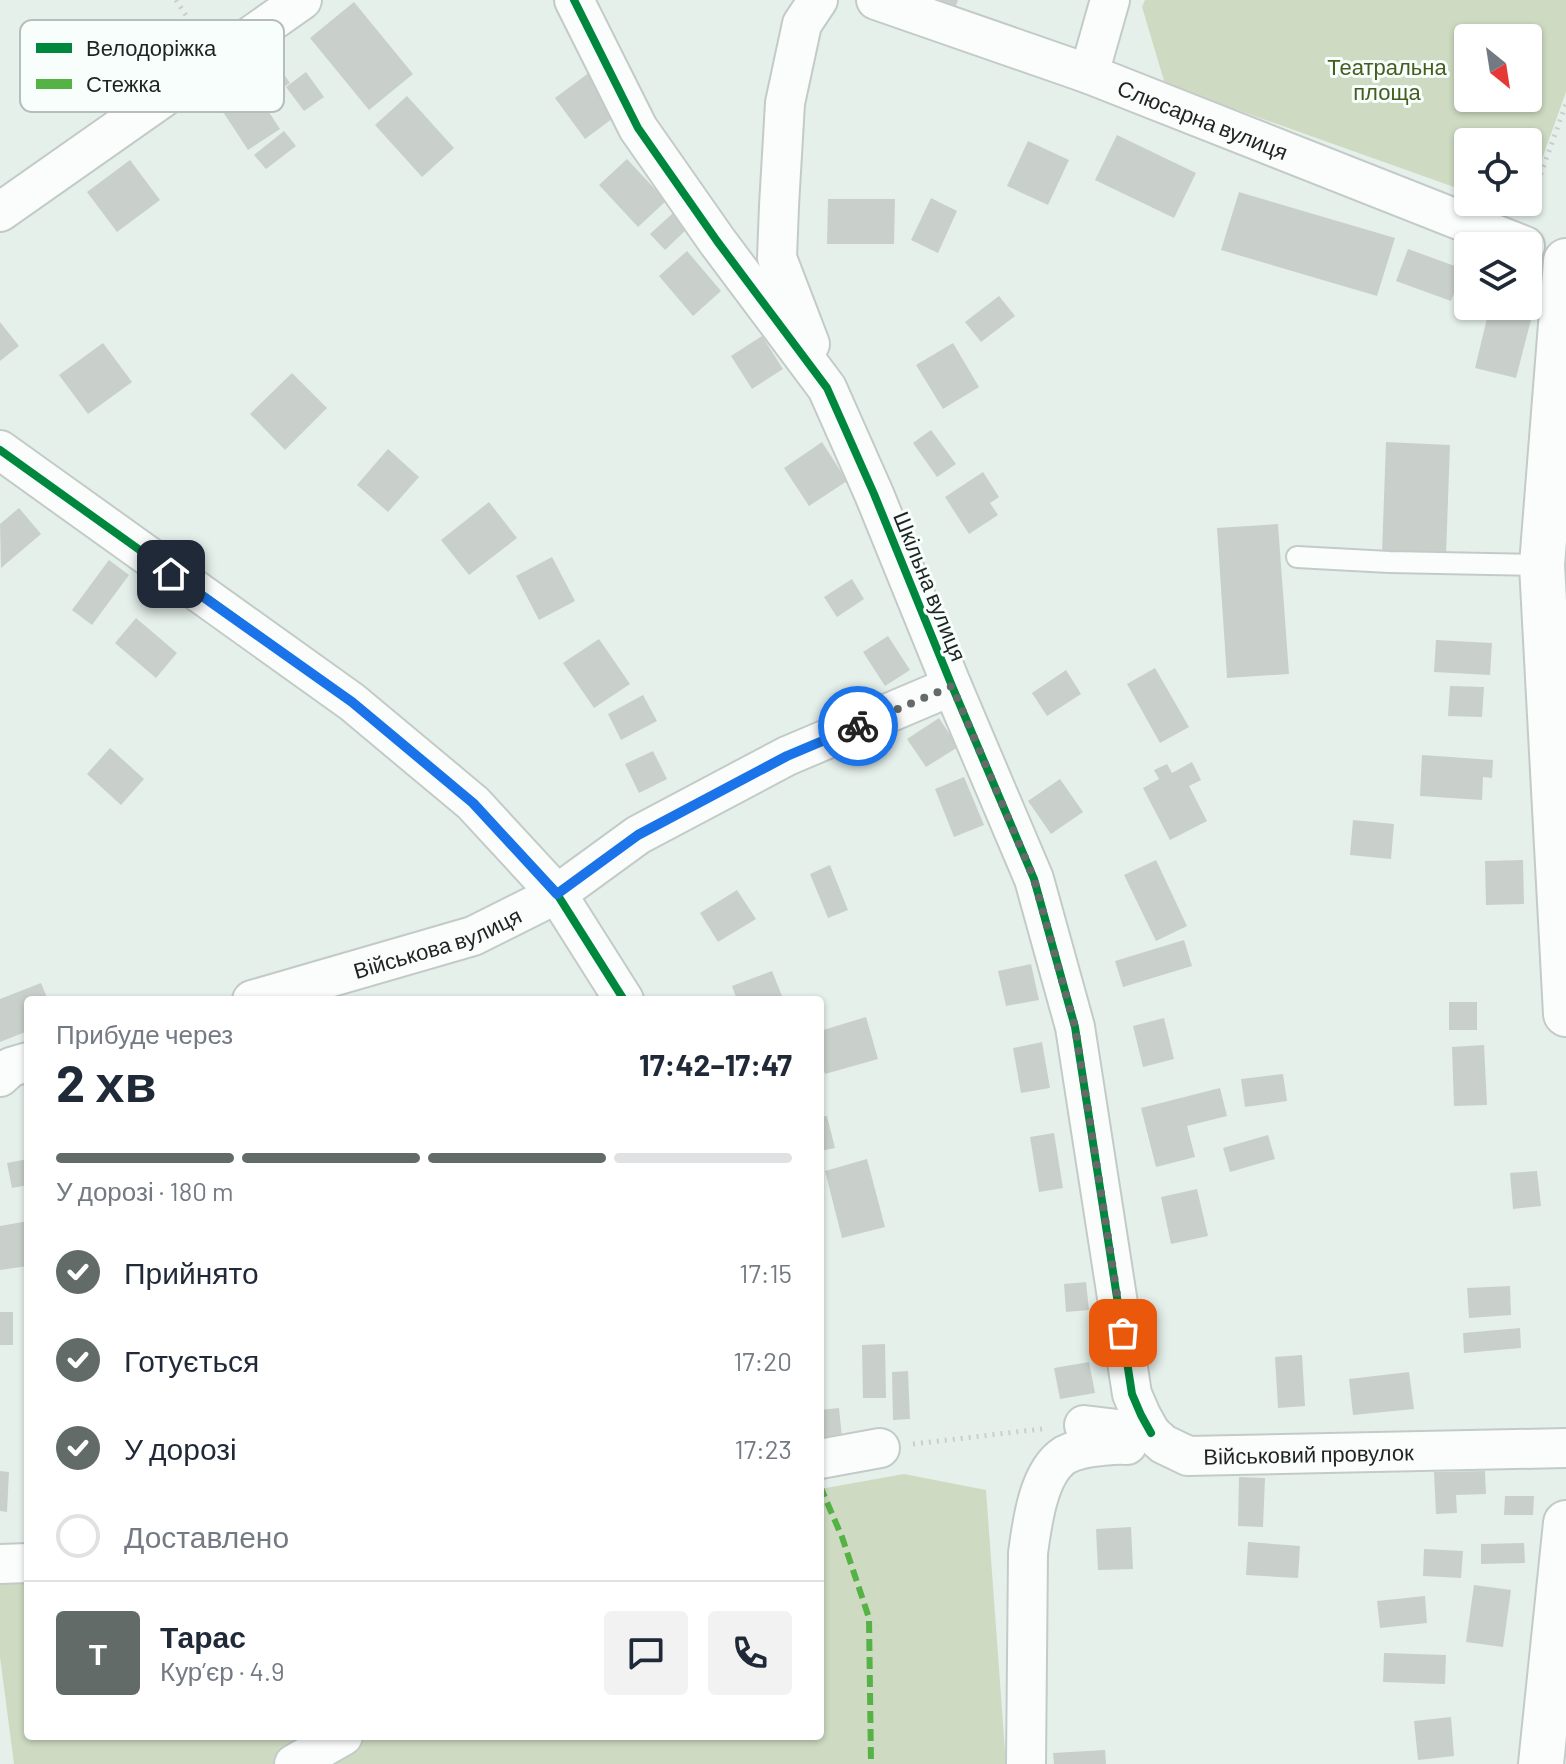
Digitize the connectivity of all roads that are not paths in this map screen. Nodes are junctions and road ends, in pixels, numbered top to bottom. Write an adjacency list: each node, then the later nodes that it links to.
1 (302, 0): 6 (street)
2 (574, 0): 14 (street, Шкільна вулиця)
3 (818, 0): 14 (street)
4 (876, 0): 7 (street, Слюсарна вулиця)
5 (1110, 0): 7 (street)
6 (274, 20)
7 (1089, 74): 10 (street, Слюсарна вулиця)
8 (142, 112): 9 (street)
9 (0, 212)
10 (1490, 232)
11 (1542, 253): 12 (street, Слюсарна вулиця)
12 (1566, 262): 13 (street)
13 (1566, 280): 17 (street)
14 (827, 388): 18 (street, Шкільна вулиця)
15 (0, 450): 19 (street)
16 (1297, 557): 17 (lane)
17 (1542, 565): 22 (street)
18 (952, 686): 19 (street, Військова вулиця); 26 (street, Шкільна вулиця)
19 (557, 894): 20 (street, Військова вулиця); 21 (street)
20 (266, 996)
21 (621, 996)
22 (1566, 1014)
23 (24, 1063): 24 (street)
24 (0, 1077)
25 (1084, 1425): 26 (street, Військовий провулок)
26 (1151, 1433): 29 (street, Військовий провулок)
27 (880, 1448): 30 (street)
28 (1566, 1448): 29 (street, Військовий провулок)
29 (1188, 1456): 36 (street)
30 (824, 1458)
31 (1566, 1523): 37 (street)
32 (24, 1563): 33 (street)
33 (0, 1564)
34 (336, 1740): 35 (street)
35 (294, 1764)
36 (1026, 1764)
37 (1541, 1764)

